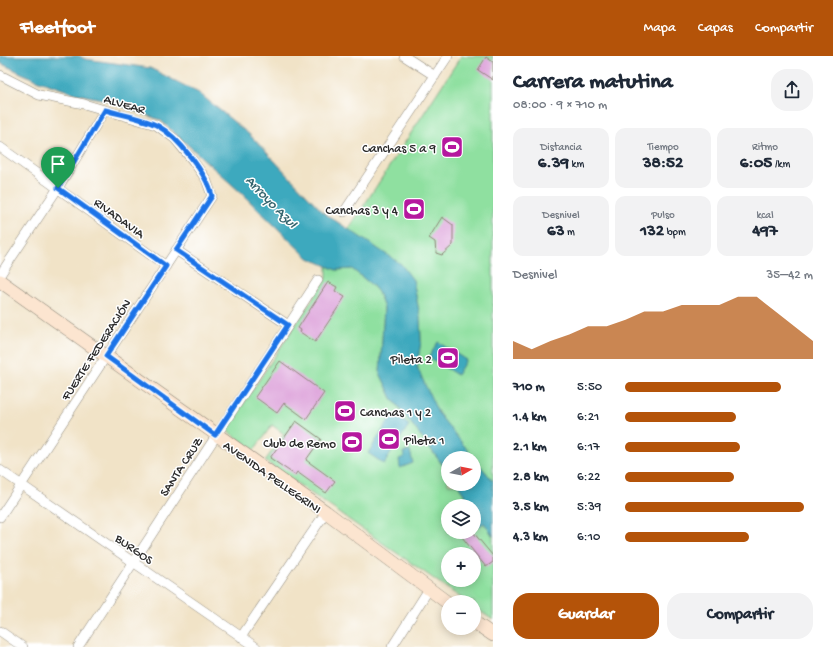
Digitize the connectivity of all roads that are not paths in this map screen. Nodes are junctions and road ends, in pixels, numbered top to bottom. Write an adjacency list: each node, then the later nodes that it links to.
1 (404, 56): 4 (street)
2 (448, 56): 4 (street)
3 (0, 75): 5 (street, ALVEAR)
4 (435, 76): 9 (street)
5 (105, 110): 7 (street); 8 (street, ALVEAR)
6 (0, 147): 7 (street, RIVADAVIA)
7 (58, 188): 11 (street, RIVADAVIA); 12 (street)
8 (212, 196): 10 (street, FUERTE FEDERACIÓN)
9 (344, 212)
10 (176, 250): 11 (street, FUERTE FEDERACIÓN); 15 (street)
11 (166, 266): 16 (street, FUERTE FEDERACIÓN)
12 (0, 275)
13 (318, 280): 15 (street, SANTA CRUZ)
14 (0, 281): 16 (main road, AVENIDA PELLEGRINI)
15 (288, 325): 17 (street, SANTA CRUZ)
16 (106, 356): 17 (main road, AVENIDA PELLEGRINI); 19 (street, FUERTE FEDERACIÓN)
17 (215, 435): 20 (main road, AVENIDA PELLEGRINI); 22 (street, SANTA CRUZ)
18 (0, 470): 19 (street, BURGOS)
19 (22, 485): 21 (street, FUERTE FEDERACIÓN); 22 (street, BURGOS)
20 (326, 512): 23 (main road, AVENIDA PELLEGRINI); 28 (street)
21 (0, 517)
22 (133, 562): 28 (street, BURGOS); 30 (street, SANTA CRUZ)
23 (429, 589): 24 (main road, AVENIDA PELLEGRINI); 32 (street)
24 (441, 598)
25 (481, 627): 27 (main road)
26 (0, 631): 29 (street)
27 (493, 635)
28 (241, 637): 31 (street, BURGOS)
29 (23, 647)
30 (78, 647)
31 (256, 647)
32 (392, 647)

